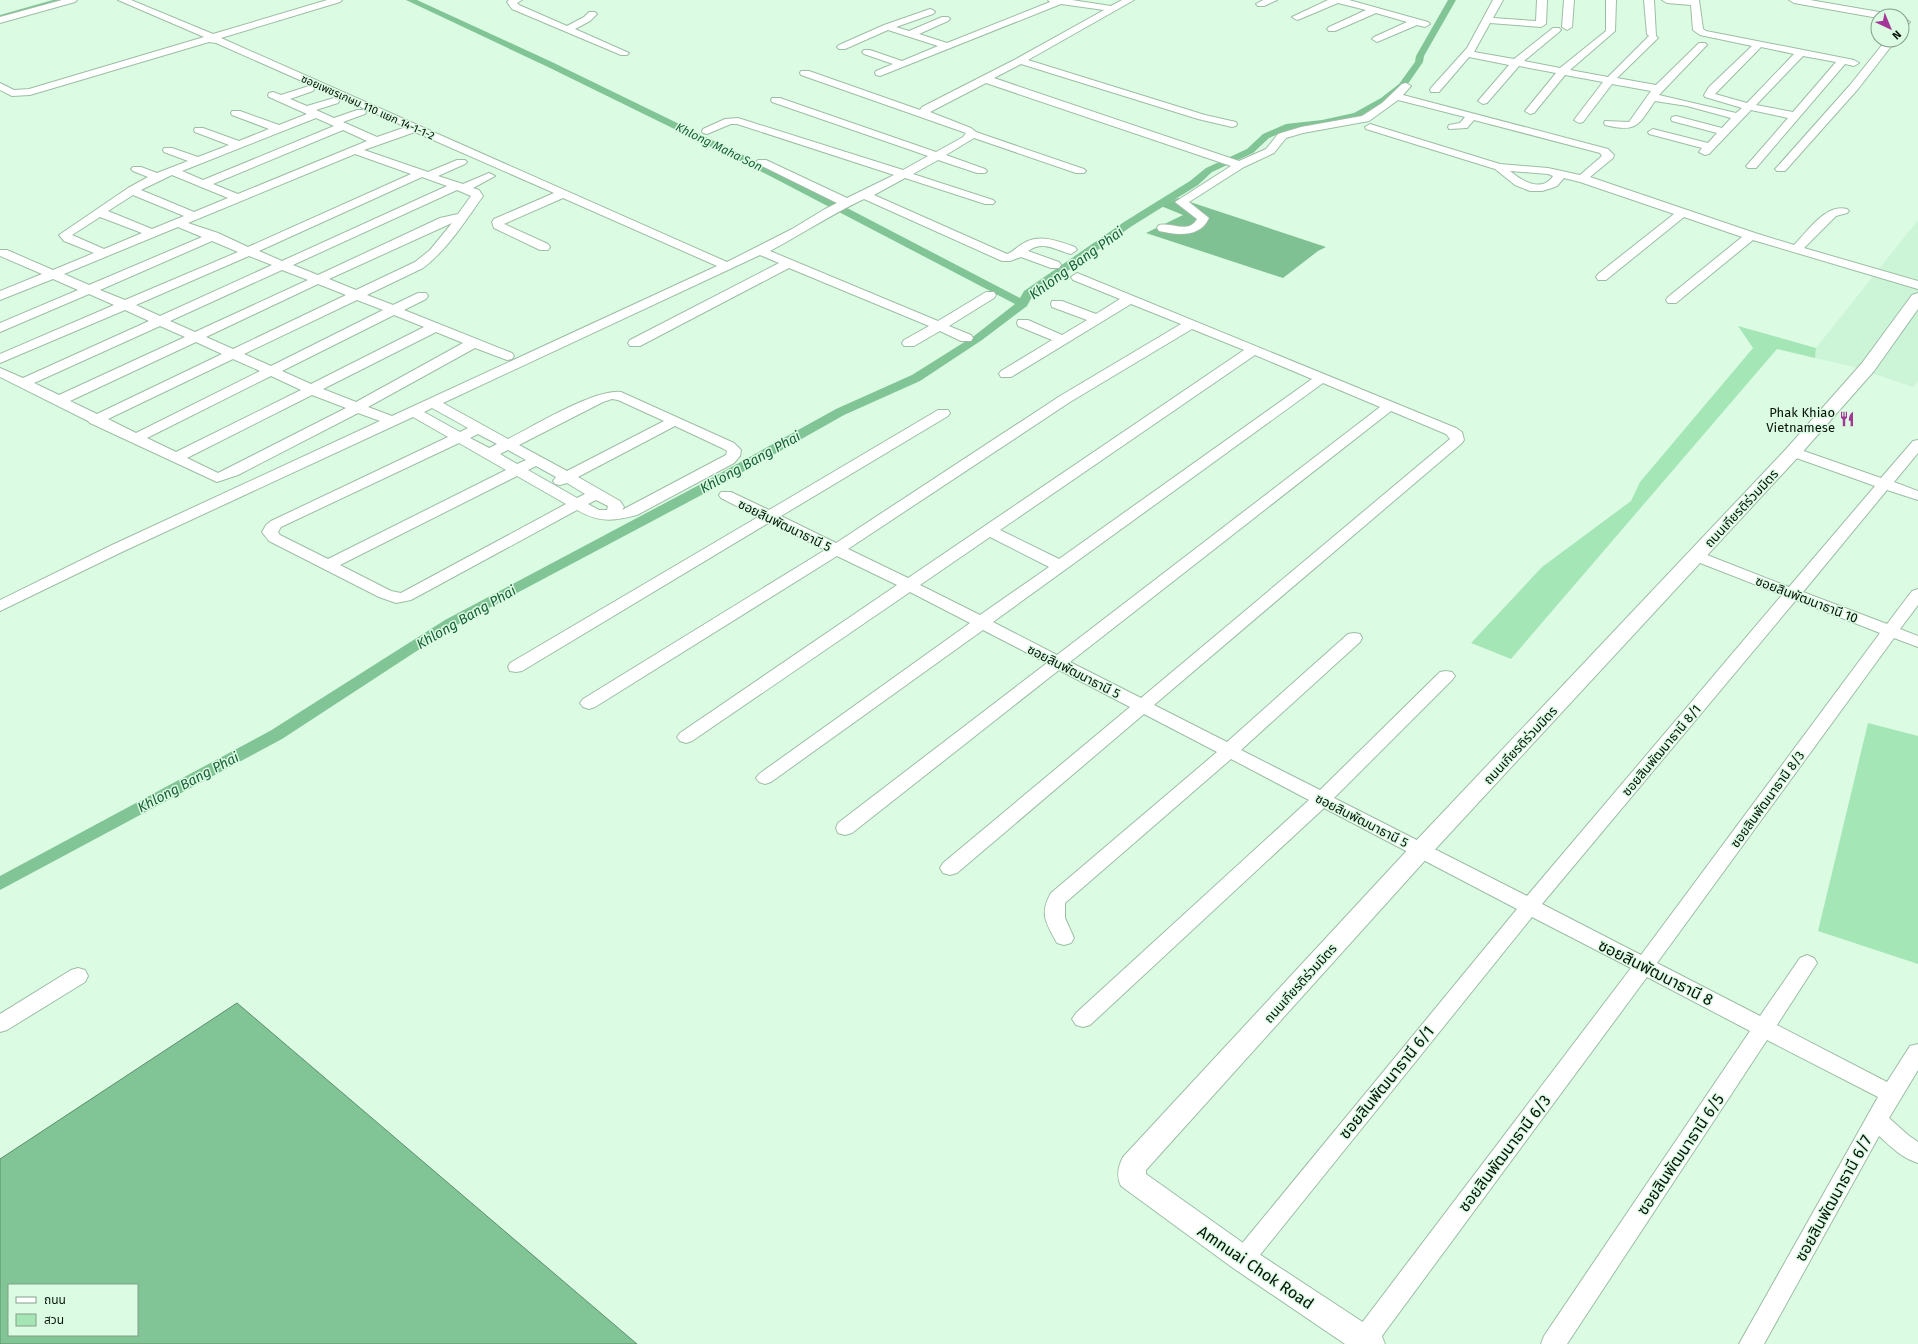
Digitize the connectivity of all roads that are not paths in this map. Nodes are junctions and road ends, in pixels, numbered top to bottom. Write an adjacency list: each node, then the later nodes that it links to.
1 (72, 0): 27 (street)
2 (123, 0): 37 (street)
3 (337, 0): 37 (street)
4 (517, 0): 33 (street)
5 (1059, 0): 18 (street); 41 (street)
6 (1129, 0): 18 (street)
7 (1272, 0): 17 (street)
8 (1338, 0): 19 (street); 25 (street)
9 (1498, 0): 28 (street)
10 (1542, 0): 28 (street)
11 (1569, 0): 22 (street)
12 (1611, 0): 51 (street)
13 (1649, 0): 55 (street)
14 (1668, 0): 16 (street)
15 (1794, 0): 23 (street)
16 (1694, 1): 40 (street)
17 (1261, 4)
18 (1113, 9): 48 (street)
19 (1375, 10): 29 (street); 34 (street)
20 (1556, 10): 22 (street)
21 (930, 12): 31 (street)
22 (1568, 12): 32 (street)
23 (1870, 13)
24 (592, 14): 33 (street)
25 (1297, 16)
26 (945, 19): 36 (street)
27 (0, 20)
28 (1487, 20): 47 (street)
29 (1415, 22): 30 (street); 38 (street)
30 (1425, 24)
31 (887, 27): 36 (street); 42 (street)
32 (1567, 27)
33 (568, 29): 45 (street)
34 (1332, 29)
35 (1556, 30): 49 (street)
36 (910, 34): 41 (street)
37 (209, 38): 56 (street, ซอยเพชรเกษม 110 แยก 14-1-1-2); 79 (street, ซอยเพชรเกษม 110 แยก 14-1-1-2)
38 (1377, 39)
39 (1702, 45): 60 (street)
40 (1758, 45): 46 (street); 65 (street)
41 (947, 46): 50 (street)
42 (842, 48)
43 (1885, 48): 102 (street)
44 (867, 52): 50 (street)
45 (624, 53)
46 (1800, 53): 65 (street); 72 (street)
47 (1468, 54): 49 (street); 59 (street)
48 (1020, 61): 54 (street); 78 (street)
49 (1517, 62): 51 (street); 64 (street)
50 (902, 64): 53 (street)
51 (1563, 71): 55 (street); 66 (street)
52 (805, 73): 70 (street)
53 (880, 73)
54 (985, 79): 70 (street); 98 (street)
55 (1610, 80): 60 (street); 75 (street)
56 (0, 86)
57 (1406, 86): 61 (street)
58 (309, 89): 67 (street)
59 (1435, 90)
60 (1655, 93): 73 (street); 76 (street)
61 (1396, 96): 71 (street); 98 (street)
62 (776, 100): 94 (street)
63 (334, 101): 67 (street)
64 (1483, 101)
65 (1749, 106): 72 (street); 73 (street)
66 (1530, 111)
67 (311, 112): 77 (street); 82 (street)
68 (361, 112): 77 (street)
69 (236, 113): 82 (street)
70 (925, 114): 88 (street)
71 (1472, 116): 81 (street); 85 (street)
72 (1796, 116): 99 (street)
73 (1739, 117): 87 (street)
74 (1676, 119): 87 (street)
75 (1579, 120)
76 (1608, 123)
77 (338, 124): 89 (street); 112 (street)
78 (1232, 124)
79 (413, 127): 89 (street); 115 (street, ซอยเพชรเกษม 110 แยก 14-1-1-2)
80 (1370, 127): 100 (street)
81 (1454, 127)
82 (279, 129): 91 (street)
83 (199, 130): 91 (street)
84 (707, 131): 106 (street)
85 (1532, 132): 90 (street); 111 (street)
86 (1652, 132): 87 (street)
87 (1724, 132)
88 (972, 134): 94 (street); 103 (street)
89 (381, 139): 93 (street)
90 (1518, 142)
91 (239, 145): 95 (street)
92 (168, 150): 95 (street)
93 (353, 150): 108 (street); 117 (street)
94 (936, 156): 105 (street); 106 (street)
95 (198, 161): 104 (street)
96 (461, 162): 108 (street)
97 (762, 162): 119 (street)
98 (1233, 162): 126 (street)
99 (1752, 166)
100 (1499, 168): 107 (street); 107 (street)
101 (137, 169): 110 (street)
102 (1781, 169)
103 (1080, 170)
104 (171, 171): 110 (street); 112 (street)
105 (981, 171)
106 (903, 174): 116 (street); 118 (street)
107 (1560, 174): 111 (street)
108 (424, 175): 113 (street); 134 (street)
109 (489, 176): 113 (street)
110 (157, 177): 114 (street)
111 (1583, 179): 122 (street)
112 (203, 184): 117 (street)
113 (460, 187): 124 (street); 139 (street)
114 (132, 190): 121 (street); 123 (street)
115 (562, 194): 130 (street); 140 (street, ซอยเพชรเกษม 110 แยก 14-1-1-2)
116 (865, 195): 119 (street); 135 (street)
117 (238, 198): 123 (street)
118 (989, 202)
119 (839, 207): 132 (street)
120 (1843, 211): 131 (street)
121 (99, 212): 127 (street); 137 (street)
122 (1682, 213): 129 (street); 144 (street)
123 (193, 216): 125 (street)
124 (462, 216): 145 (street); 149 (street)
125 (178, 223): 127 (street); 128 (street)
126 (1163, 228)
127 (151, 234): 137 (street)
128 (214, 236): 134 (street); 147 (street)
129 (1752, 236): 131 (street); 154 (street)
130 (544, 247)
131 (1796, 249): 146 (street)
132 (760, 250): 138 (street); 140 (street)
133 (1071, 250): 135 (street)
134 (250, 251): 139 (street); 156 (street)
135 (1019, 252): 141 (street)
136 (3, 253): 142 (street)
137 (104, 253): 142 (street)
138 (789, 263): 162 (street); 169 (street)
139 (284, 265): 145 (street); 159 (street)
140 (726, 266): 182 (street)
141 (1055, 266)
142 (53, 274): 147 (street); 148 (street)
143 (1077, 277): 153 (street)
144 (1602, 277)
145 (321, 280): 149 (street); 165 (street)
146 (1918, 285)
147 (88, 290): 156 (street); 164 (street)
148 (2, 294)
149 (355, 295): 157 (street); 172 (street)
150 (990, 295): 162 (street)
151 (422, 296): 157 (street)
152 (1918, 298): 195 (street, ถนนเกียรติร่วมมิตร)
153 (1130, 299): 158 (street); 161 (street)
154 (1672, 300)
155 (1057, 304): 158 (street)
156 (125, 305): 159 (street); 174 (street)
157 (394, 310): 163 (street); 175 (street)
158 (1097, 319): 167 (street)
159 (160, 321): 165 (street); 179 (street)
160 (1022, 323): 167 (street)
161 (1191, 324): 171 (street); 210 (street)
162 (939, 326): 166 (street); 170 (street)
163 (435, 327): 168 (street); 180 (street)
164 (0, 328)
165 (197, 337): 172 (street); 181 (street)
166 (966, 338)
167 (1063, 340): 177 (street)
168 (475, 342): 173 (street); 184 (street)
169 (635, 343)
170 (909, 343)
171 (1253, 350): 178 (street); 209 (street)
172 (234, 354): 175 (street); 187 (street)
173 (507, 356)
174 (0, 359)
175 (272, 371): 180 (street); 192 (street)
176 (0, 372): 179 (street)
177 (1006, 374)
178 (1322, 378): 183 (street); 213 (street)
179 (23, 383): 181 (street)
180 (312, 389): 184 (street); 197 (street)
181 (58, 401): 187 (street)
182 (432, 402): 185 (street); 190 (street)
183 (1389, 406): 222 (street); 226 (street)
184 (349, 407): 189 (street); 197 (street)
185 (413, 411): 189 (street); 191 (street)
186 (943, 413): 208 (street)
187 (95, 420): 192 (street)
188 (675, 421): 193 (street); 200 (street); 207 (street)
189 (387, 423): 217 (street)
190 (479, 428): 191 (street); 193 (street)
191 (460, 438): 196 (street); 212 (street)
192 (135, 439): 197 (street)
193 (508, 444): 196 (street); 198 (street)
194 (1918, 444): 201 (street, ซอยสินพัฒนาธานี 8/1)
195 (1793, 452): 201 (street); 211 (street, ถนนเกียรติร่วมมิตร)
196 (489, 454): 199 (street)
197 (176, 458)
198 (536, 460): 199 (street); 200 (street)
199 (518, 470): 202 (street); 212 (street)
200 (567, 478): 202 (street); 203 (street)
201 (1884, 484): 205 (street); 215 (street, ซอยสินพัฒนาธานี 8/1)
202 (548, 488): 206 (street)
203 (596, 494): 206 (street); 207 (street)
204 (726, 495): 208 (street, ซอยสินพัฒนาธานี 5)
205 (1918, 496)
206 (577, 504): 207 (street); 212 (street)
207 (613, 514)
208 (770, 517): 210 (street, ซอยสินพัฒนาธานี 5); 223 (street)
209 (990, 530): 213 (street); 214 (street)
210 (836, 550): 214 (street, ซอยสินพัฒนาธานี 5); 225 (street)
211 (1696, 556): 215 (street, ซอยสินพัฒนาธานี 10); 232 (street, ถนนเกียรติร่วมมิตร)
212 (328, 565)
213 (1060, 566): 218 (street)
214 (909, 585): 218 (street, ซอยสินพัฒนาธานี 5); 227 (street)
215 (1792, 593): 219 (street, ซอยสินพัฒนาธานี 10); 234 (street, ซอยสินพัฒนาธานี 8/1)
216 (1918, 594): 219 (street, ซอยสินพัฒนาธานี 8/3)
217 (0, 606)
218 (980, 622): 222 (street, ซอยสินพัฒนาธานี 5); 229 (street)
219 (1889, 632): 221 (street, ซอยสินพัฒนาธานี 10); 237 (street, ซอยสินพัฒนาธานี 8/3)
220 (1354, 638): 228 (street)
221 (1918, 642)
222 (1059, 663): 226 (street, ซอยสินพัฒนาธานี 5); 231 (street)
223 (516, 667)
224 (1446, 676): 230 (street)
225 (589, 703)
226 (1142, 706): 228 (street, ซอยสินพัฒนาธานี 5); 233 (street)
227 (686, 737)
228 (1229, 751): 230 (street, ซอยสินพัฒนาธานี 5); 235 (street)
229 (764, 778)
230 (1322, 799): 232 (street, ซอยสินพัฒนาธานี 5); 239 (street)
231 (845, 828)
232 (1421, 850): 234 (street, ซอยสินพัฒนาธานี 8); 246 (street, ถนนเกียรติร่วมมิตร)
233 (950, 868)
234 (1530, 906): 237 (street, ซอยสินพัฒนาธานี 8); 247 (street, ซอยสินพัฒนาธานี 6/1)
235 (1064, 938)
236 (1807, 963): 241 (street, ซอยสินพัฒนาธานี 6/5)
237 (1644, 966): 241 (street, ซอยสินพัฒนาธานี 8); 248 (street, ซอยสินพัฒนาธานี 6/3)
238 (78, 976): 240 (street)
239 (1083, 1019)
240 (0, 1024)
241 (1765, 1028): 243 (street, ซอยสินพัฒนาธานี 8); 249 (street, ซอยสินพัฒนาธานี 6/5)
242 (1918, 1052): 243 (street, ซอยสินพัฒนาธานี 6/7)
243 (1891, 1094): 244 (street, ซอยสินพัฒนาธานี 6/7)
244 (1877, 1120): 245 (street); 250 (street, ซอยสินพัฒนาธานี 6/7)
245 (1918, 1154)
246 (1143, 1188): 247 (street, Amnuai Chok Road)
247 (1243, 1259): 248 (street, Amnuai Chok Road)
248 (1367, 1342)
249 (1553, 1344)
250 (1751, 1344)

